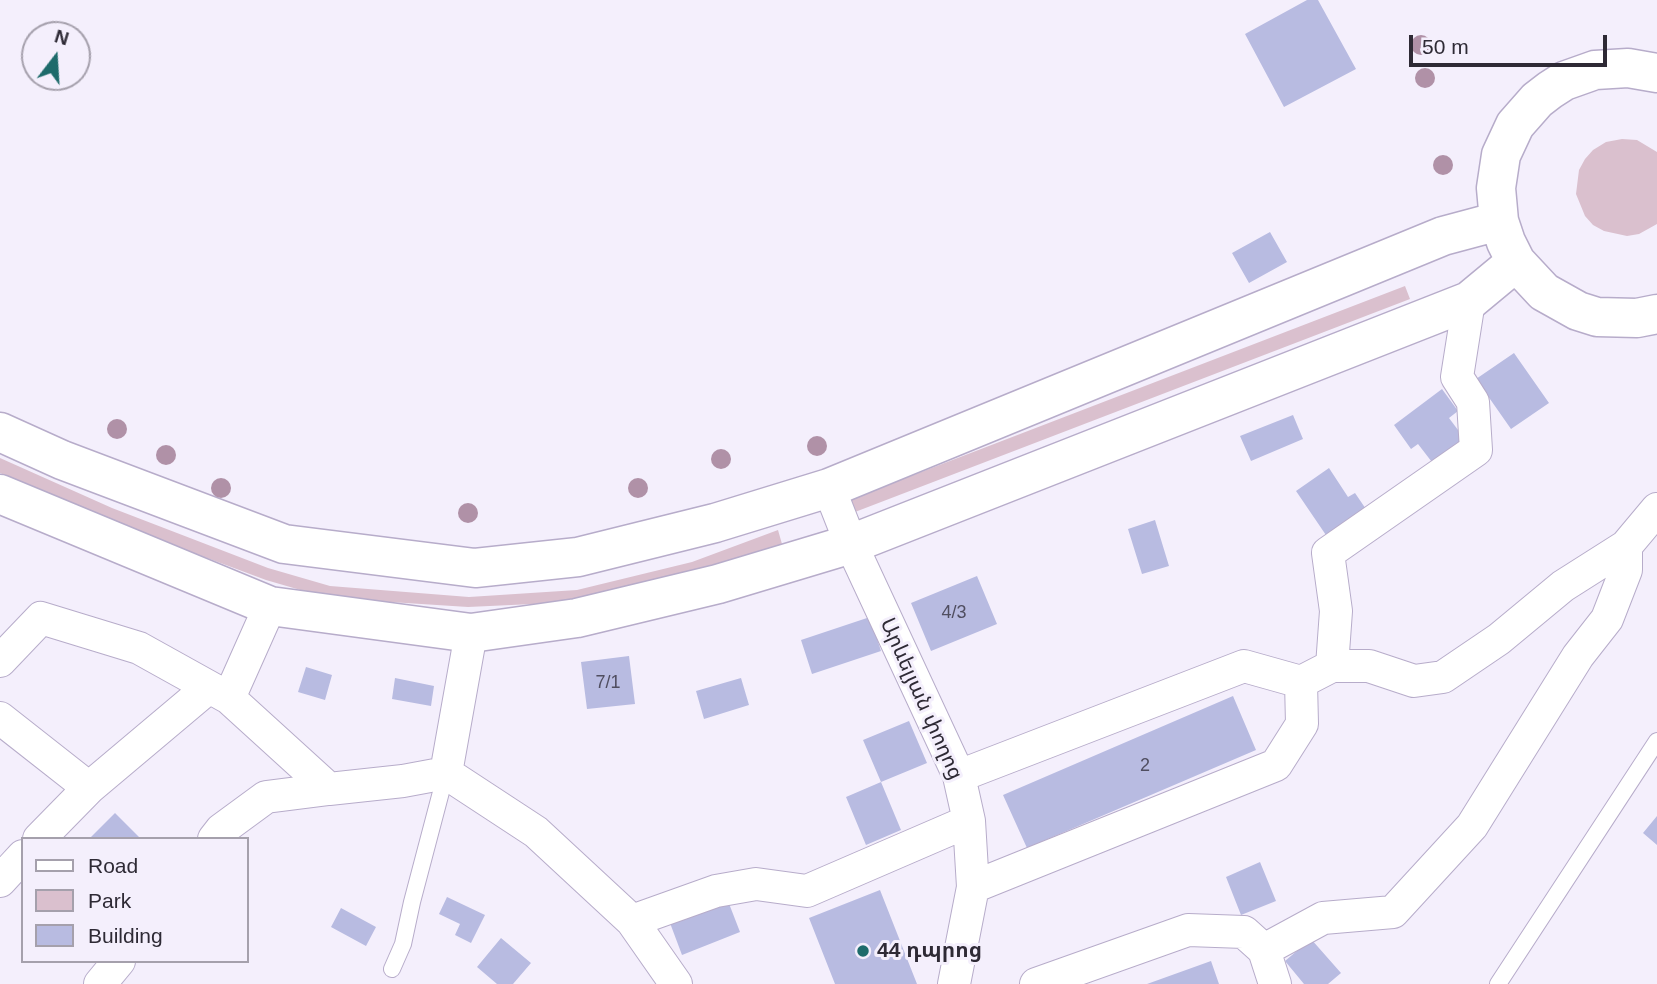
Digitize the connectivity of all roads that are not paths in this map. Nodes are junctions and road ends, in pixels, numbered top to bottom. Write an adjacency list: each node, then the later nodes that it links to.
1 (1648, 64): 2 (main road)
2 (1499, 221): 3 (main road); 7 (main road)
3 (1516, 262): 4 (main road); 5 (main road)
4 (1469, 301): 10 (main road); 15 (street)
5 (1657, 314)
6 (0, 432): 7 (main road)
7 (829, 488): 10 (street, Արևելյան փողոց)
8 (0, 494): 12 (main road)
9 (1657, 509): 11 (street)
10 (851, 544): 13 (main road); 21 (street, Արևելյան փողոց)
11 (1626, 546): 15 (street); 31 (street)
12 (270, 606): 13 (main road); 17 (street)
13 (471, 633): 20 (street)
14 (0, 661): 17 (street)
15 (1332, 666): 16 (street)
16 (1301, 682): 21 (street); 29 (street)
17 (219, 693): 22 (street); 23 (street)
18 (0, 718): 22 (street)
19 (1657, 741): 39 (lane)
20 (446, 773): 23 (street); 30 (street); 33 (lane)
21 (958, 776): 24 (street, Արևելյան փողոց)
22 (89, 788): 25 (street)
23 (329, 789): 26 (street)
24 (969, 821): 29 (street, Արևելյան փողոց); 30 (street)
25 (41, 837)
26 (216, 837)
27 (21, 858): 28 (street)
28 (0, 881)
29 (973, 887): 36 (street, Արևելյան փողոց)
30 (632, 920): 35 (street)
31 (1264, 950): 37 (street); 38 (street)
32 (117, 963): 34 (street)
33 (392, 969)
34 (100, 984)
35 (676, 984)
36 (954, 984)
37 (1036, 984)
38 (1275, 984)
39 (1498, 984)

